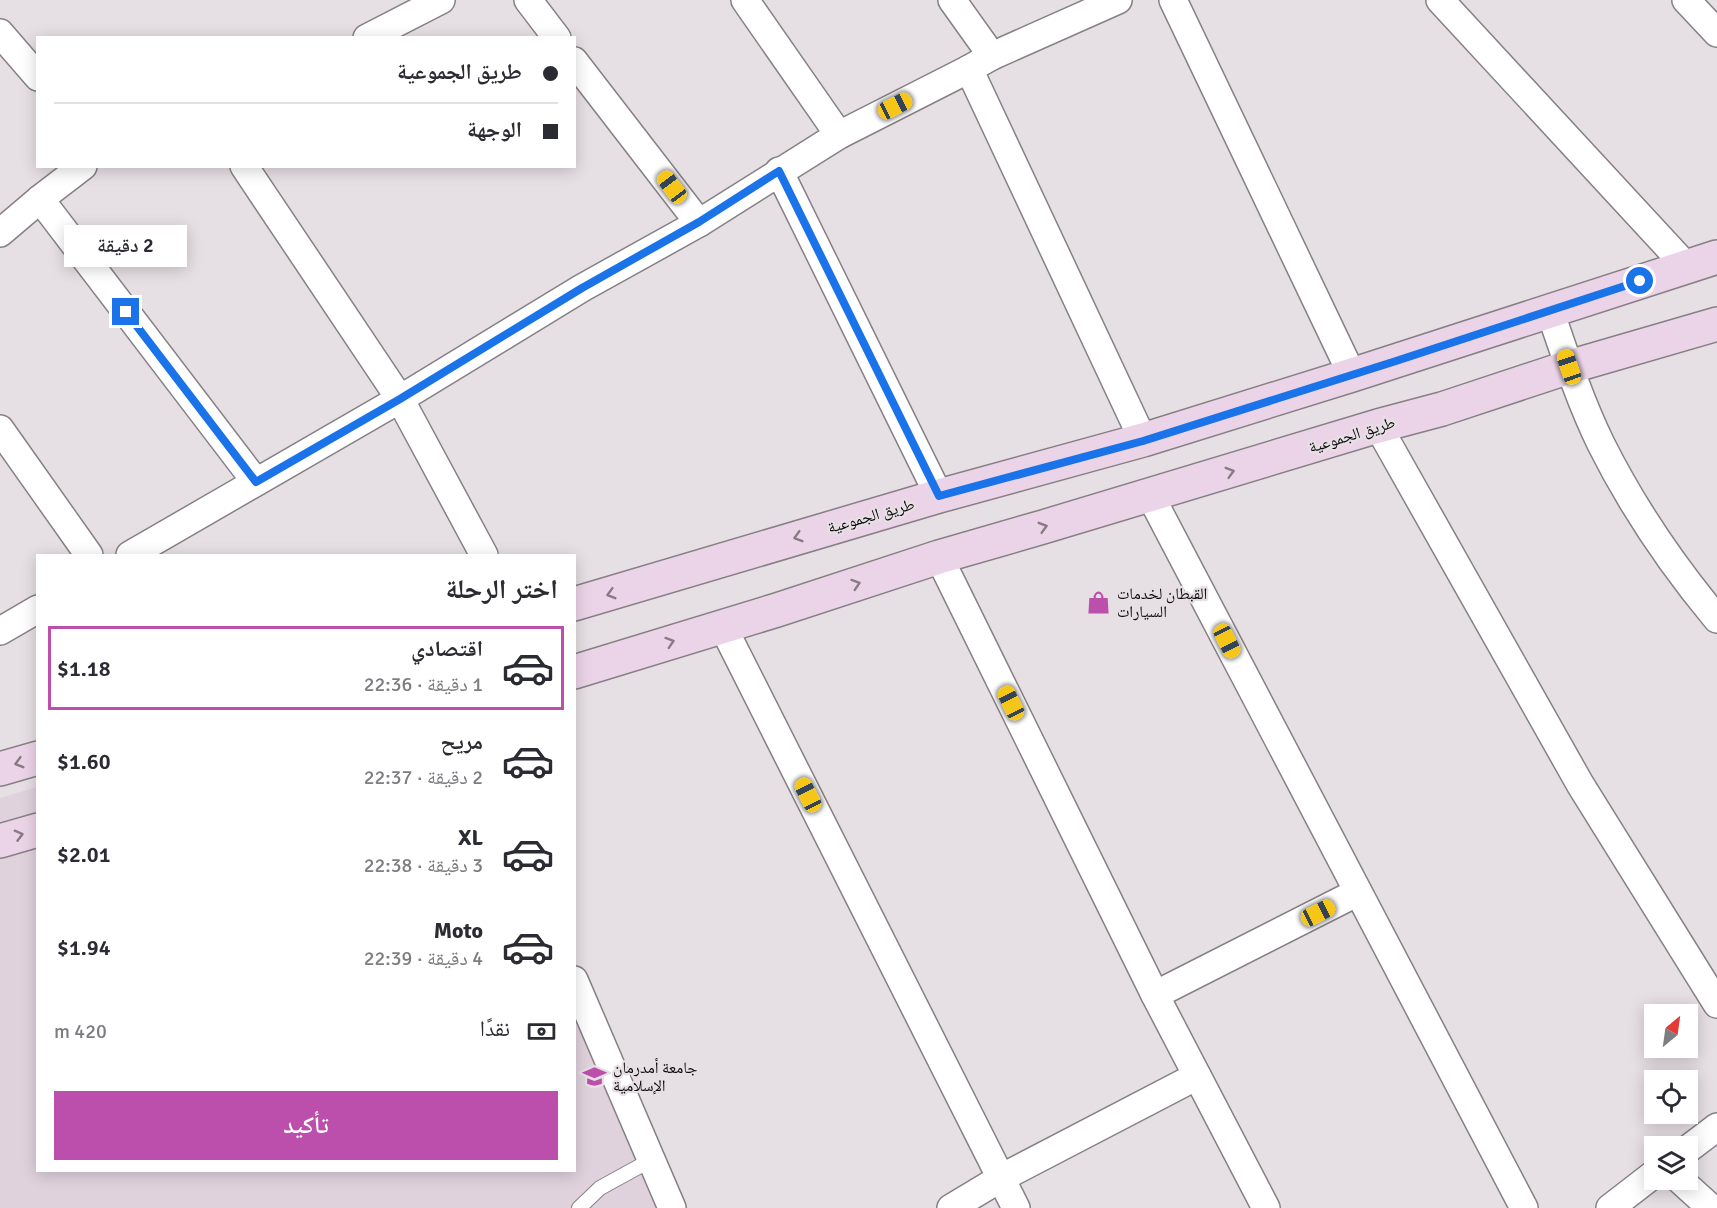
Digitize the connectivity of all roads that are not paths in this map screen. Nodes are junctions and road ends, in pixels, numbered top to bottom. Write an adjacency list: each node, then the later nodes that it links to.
1 (528, 0): 12 (street)
2 (745, 0): 16 (street)
3 (952, 0): 13 (street)
4 (1118, 0): 13 (street)
5 (1173, 0): 28 (street)
6 (1440, 0): 24 (street)
7 (1686, 0): 10 (street)
8 (434, 2): 11 (street)
9 (0, 33): 15 (street)
10 (1717, 33)
11 (371, 36)
12 (555, 36)
13 (981, 62): 16 (street); 32 (street)
14 (576, 64): 21 (street)
15 (36, 75)
16 (839, 135): 19 (street)
17 (80, 168): 20 (street)
18 (245, 168): 29 (street)
19 (779, 171): 21 (street); 35 (street)
20 (40, 199): 22 (street); 33 (street)
21 (699, 222): 29 (street)
22 (0, 233)
23 (1717, 256): 24 (main road, طريق الجموعية)
24 (1685, 266): 25 (main road, طريق الجموعية)
25 (1550, 311): 27 (street); 28 (main road, طريق الجموعية)
26 (1717, 324): 27 (main road, طريق الجموعية)
27 (1569, 367): 30 (main road, طريق الجموعية); 42 (street)
28 (1352, 375): 32 (main road, طريق الجموعية)
29 (400, 399): 33 (street); 38 (street)
30 (1378, 426): 34 (main road, طريق الجموعية, one-way to 30); 53 (street)
31 (0, 429): 36 (street)
32 (1143, 441): 35 (main road, طريق الجموعية)
33 (256, 482): 37 (street)
34 (1150, 495): 39 (main road, طريق الجموعية, one-way to 34); 50 (street)
35 (939, 496): 40 (main road, طريق الجموعية, one-way to 40)
36 (88, 554)
37 (132, 554)
38 (483, 554)
39 (939, 556): 43 (main road, طريق الجموعية, one-way to 39); 52 (street)
40 (576, 603)
41 (36, 610): 44 (street)
42 (1717, 619)
43 (722, 625): 45 (main road, طريق الجموعية, one-way to 43); 58 (street)
44 (0, 631)
45 (576, 671)
46 (36, 759): 47 (main road, one-way to 47)
47 (0, 769)
48 (36, 831): 49 (main road, one-way to 48)
49 (0, 841)
50 (1358, 892): 52 (street); 66 (street)
51 (576, 985): 57 (street)
52 (1155, 995): 54 (street)
53 (1717, 1004)
54 (1197, 1076): 58 (street); 65 (street)
55 (1717, 1127): 56 (street)
56 (1698, 1141)
57 (651, 1160): 61 (lane); 62 (street)
58 (1000, 1178): 63 (street); 64 (street)
59 (1644, 1182): 67 (street)
60 (1691, 1190): 68 (street)
61 (579, 1208)
62 (672, 1208)
63 (951, 1208)
64 (1017, 1208)
65 (1266, 1208)
66 (1524, 1208)
67 (1610, 1208)
68 (1711, 1208)

